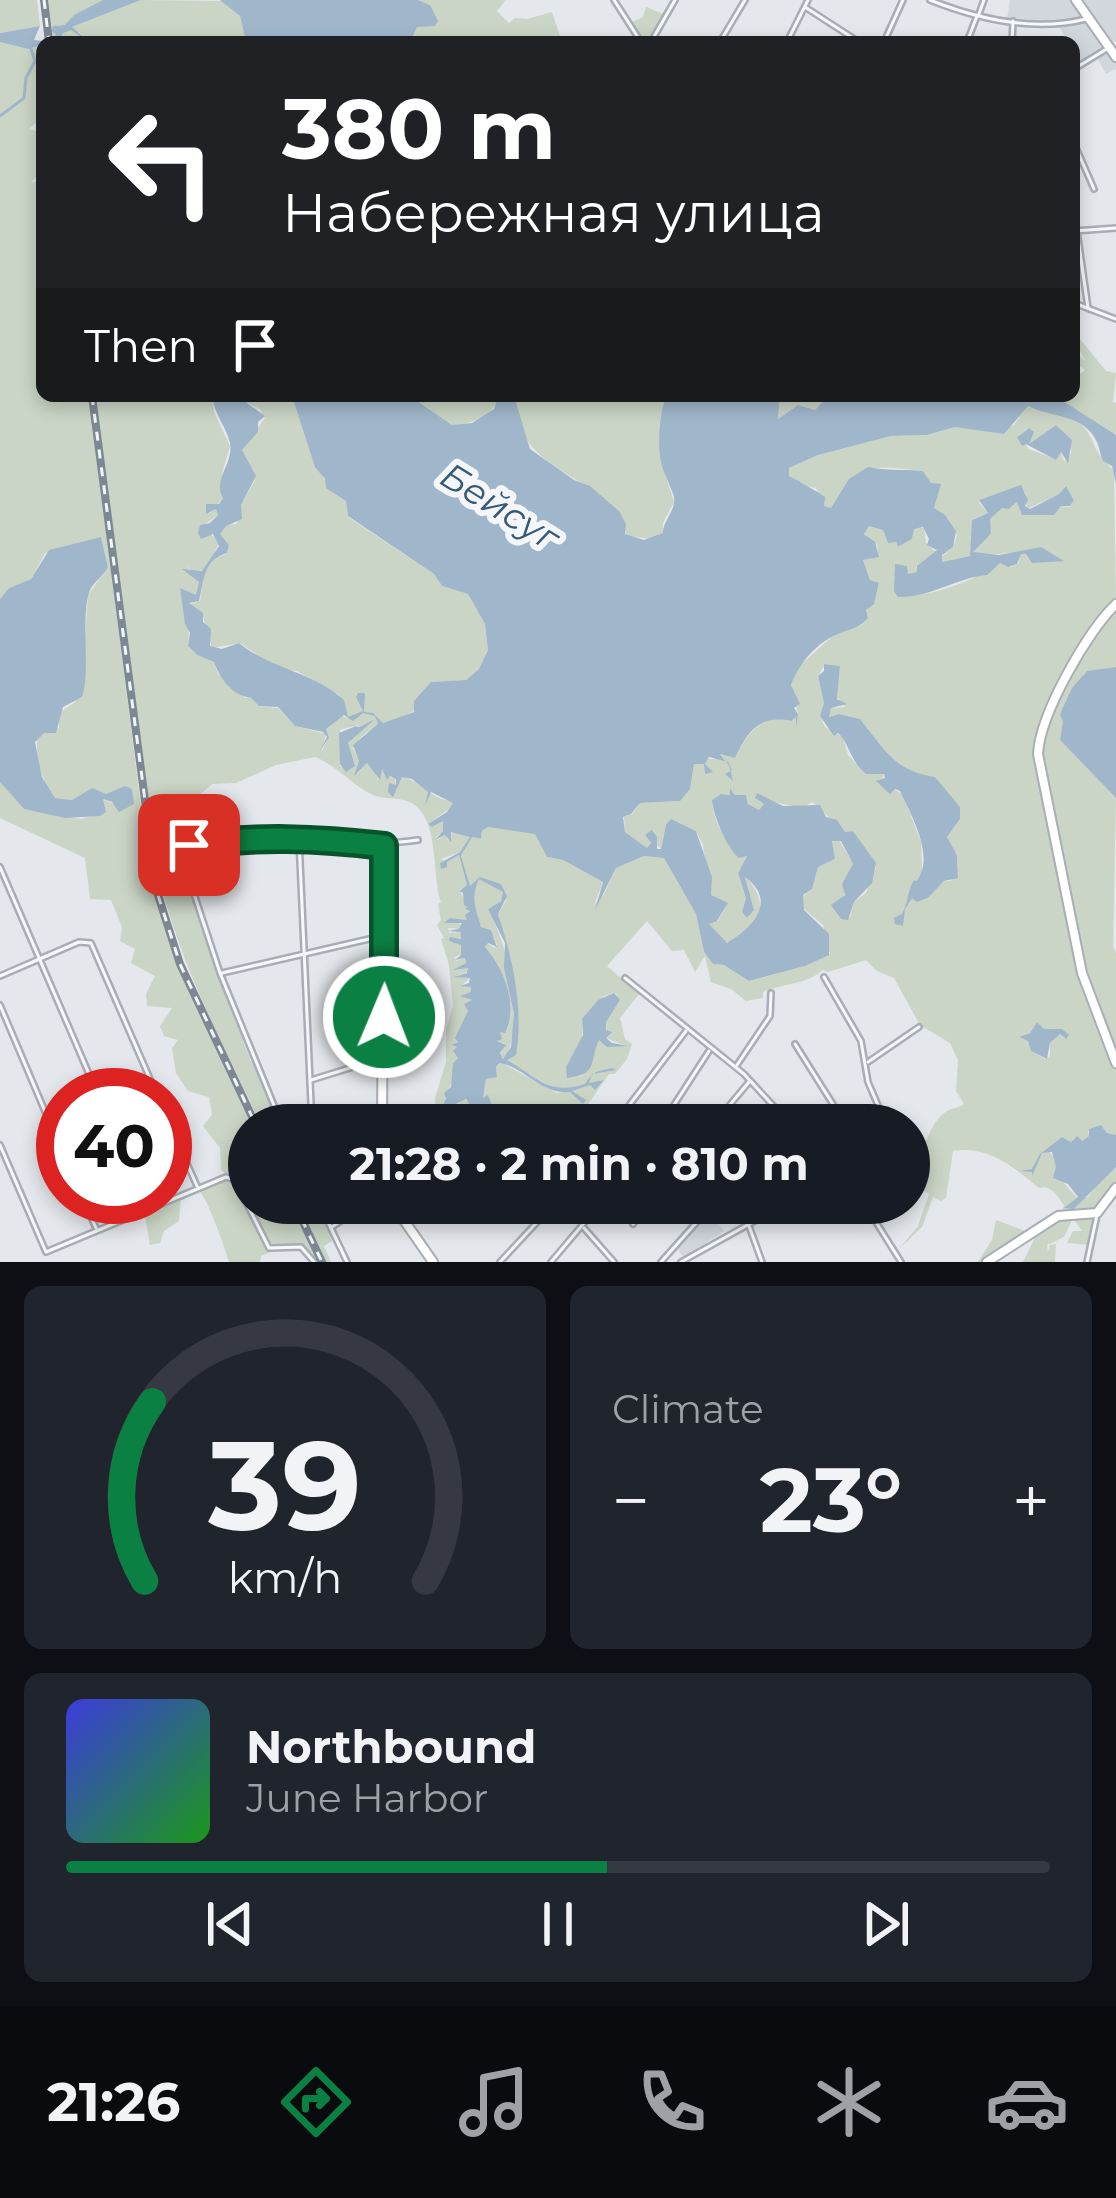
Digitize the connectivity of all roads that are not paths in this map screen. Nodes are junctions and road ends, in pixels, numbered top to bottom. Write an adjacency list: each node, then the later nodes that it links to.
1 (614, 0): 13 (street)
2 (675, 0): 14 (street)
3 (745, 0): 15 (street)
4 (808, 0): 9 (street)
5 (903, 0): 18 (street)
6 (930, 0): 10 (street)
7 (984, 0): 10 (street)
8 (1076, 0): 11 (main road)
9 (805, 7): 16 (street); 17 (street)
10 (978, 15): 12 (street); 19 (street)
11 (1089, 18): 12 (street); 21 (main road)
12 (1013, 21): 20 (street)
13 (637, 36)
14 (654, 36)
15 (724, 36)
16 (790, 36)
17 (850, 36)
18 (887, 36)
19 (969, 36)
20 (1012, 36)
21 (1113, 45): 22 (main road); 23 (street)
22 (1116, 57)
23 (1080, 65)
24 (1080, 157): 25 (street)
25 (1094, 189)
26 (1116, 228): 27 (street)
27 (1080, 231)
28 (1080, 261): 30 (street)
29 (1080, 305): 30 (street)
30 (1088, 308): 31 (street)
31 (1116, 319)
32 (1116, 604): 52 (main road)
33 (299, 837): 35 (street); 38 (street); 40 (street)
34 (418, 840): 35 (street)
35 (384, 846): 37 (main road)
36 (0, 867): 39 (street)
37 (385, 936): 38 (street); 50 (main road)
38 (303, 952): 40 (street); 56 (street)
39 (40, 959): 41 (street); 54 (street); 55 (street)
40 (220, 973): 59 (street)
41 (0, 976)
42 (824, 977): 51 (street)
43 (625, 978): 47 (street)
44 (771, 993): 53 (street)
45 (0, 1005): 58 (street)
46 (919, 1027): 51 (street)
47 (687, 1030): 49 (street); 62 (street)
48 (796, 1044): 66 (street)
49 (710, 1048): 53 (street); 63 (street)
50 (384, 1058): 56 (street); 61 (main road)
51 (867, 1064): 67 (street)
52 (1116, 1064)
53 (736, 1067): 57 (street)
54 (86, 1068)
55 (145, 1068)
56 (310, 1081): 60 (street)
57 (751, 1081): 64 (street); 65 (street)
58 (36, 1090)
59 (274, 1104)
60 (311, 1104)
61 (383, 1104)
62 (630, 1104)
63 (674, 1104)
64 (731, 1104)
65 (772, 1104)
66 (833, 1104)
67 (877, 1104)
68 (0, 1145): 85 (street)
69 (192, 1176): 70 (street)
70 (197, 1188): 72 (street); 87 (street)
71 (1116, 1188): 73 (main road)
72 (192, 1190)
73 (1097, 1213): 96 (main road); 97 (street)
74 (94, 1224): 85 (street)
75 (114, 1224): 85 (street)
76 (328, 1224): 84 (street)
77 (336, 1224): 84 (street)
78 (407, 1224): 89 (main road)
79 (536, 1224): 86 (street)
80 (695, 1224): 92 (street)
81 (748, 1224): 93 (street); 94 (street)
82 (877, 1224): 95 (street)
83 (583, 1226): 90 (street); 91 (street)
84 (330, 1228): 88 (street)
85 (97, 1231)
86 (502, 1261)
87 (314, 1262)
88 (347, 1262)
89 (433, 1262)
90 (550, 1262)
91 (614, 1262)
92 (661, 1262)
93 (681, 1262)
94 (762, 1262)
95 (901, 1262)
96 (987, 1262)
97 (1088, 1262)

